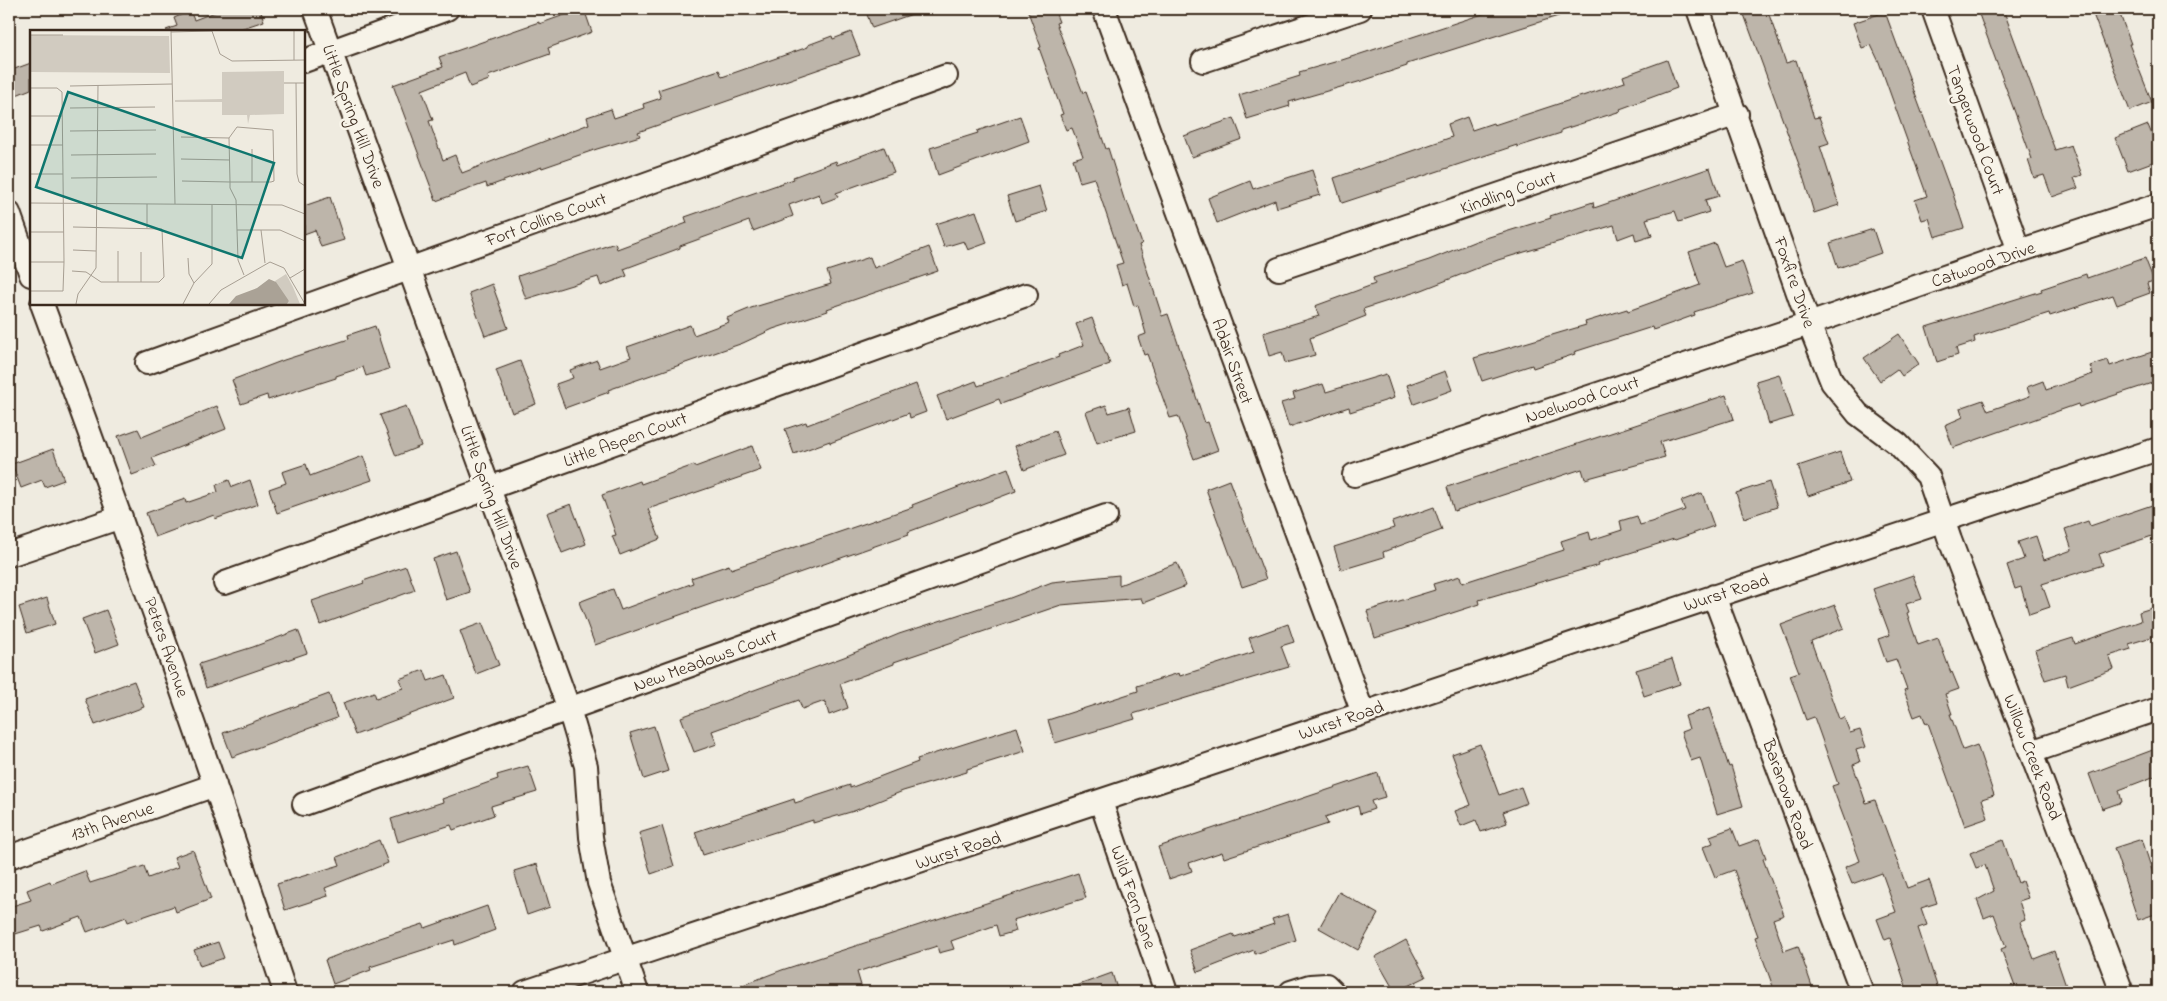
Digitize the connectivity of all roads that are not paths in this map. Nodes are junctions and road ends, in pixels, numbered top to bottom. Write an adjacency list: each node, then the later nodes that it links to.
1 (315, 9): 7 (street, Little Spring Hill Drive)
2 (447, 9): 7 (street)
3 (1104, 9): 34 (street, Adair Street)
4 (1360, 9): 9 (street)
5 (1698, 9): 11 (street, Foxfire Drive)
6 (1933, 9): 15 (street, Tangerwood Court)
7 (330, 51): 8 (street); 16 (street, Little Spring Hill Drive)
8 (305, 61)
9 (1204, 61)
10 (946, 76): 16 (street, Fort Collins Court)
11 (1736, 114): 17 (street, Kindling Court); 21 (street, Foxfire Drive)
12 (2158, 205): 15 (street, Catwood Drive)
13 (9, 213): 14 (street)
14 (15, 248): 18 (street)
15 (2019, 251): 21 (street, Catwood Drive)
16 (409, 268): 22 (street, Fort Collins Court); 25 (street, Little Spring Hill Drive)
17 (1279, 269)
18 (30, 273)
19 (1026, 296): 25 (street, Little Aspen Court)
20 (42, 305): 27 (street, Peters Avenue)
21 (1809, 324): 24 (street, Noelwood Court); 28 (street, Foxfire Drive)
22 (146, 363)
23 (2158, 449): 28 (street, Wurst Road)
24 (1354, 475)
25 (489, 488): 30 (street, Little Aspen Court); 33 (street, Little Spring Hill Drive)
26 (1106, 516): 33 (street, New Meadows Court)
27 (122, 517): 29 (street); 36 (street, Peters Avenue)
28 (1943, 522): 31 (street, Wurst Road); 35 (street, Willow Creek Road)
29 (9, 555)
30 (225, 583)
31 (1714, 596): 34 (street, Wurst Road); 47 (street, Baranova Road)
32 (2158, 709): 35 (street)
33 (569, 710): 38 (street, New Meadows Court); 40 (street, Little Spring Hill Drive)
34 (1363, 713): 37 (street, Wurst Road)
35 (2031, 752): 48 (street, Willow Creek Road)
36 (216, 785): 39 (street, 13th Avenue); 41 (street, Peters Avenue)
37 (1101, 802): 40 (street, Wurst Road); 44 (street, Wild Fern Lane)
38 (304, 804)
39 (9, 857)
40 (626, 960): 42 (street, Wurst Road); 43 (street, Little Spring Hill Drive)
41 (285, 992)
42 (525, 992)
43 (637, 992)
44 (1166, 992)
45 (1291, 992): 46 (street)
46 (1333, 992)
47 (1862, 992)
48 (2122, 992)

